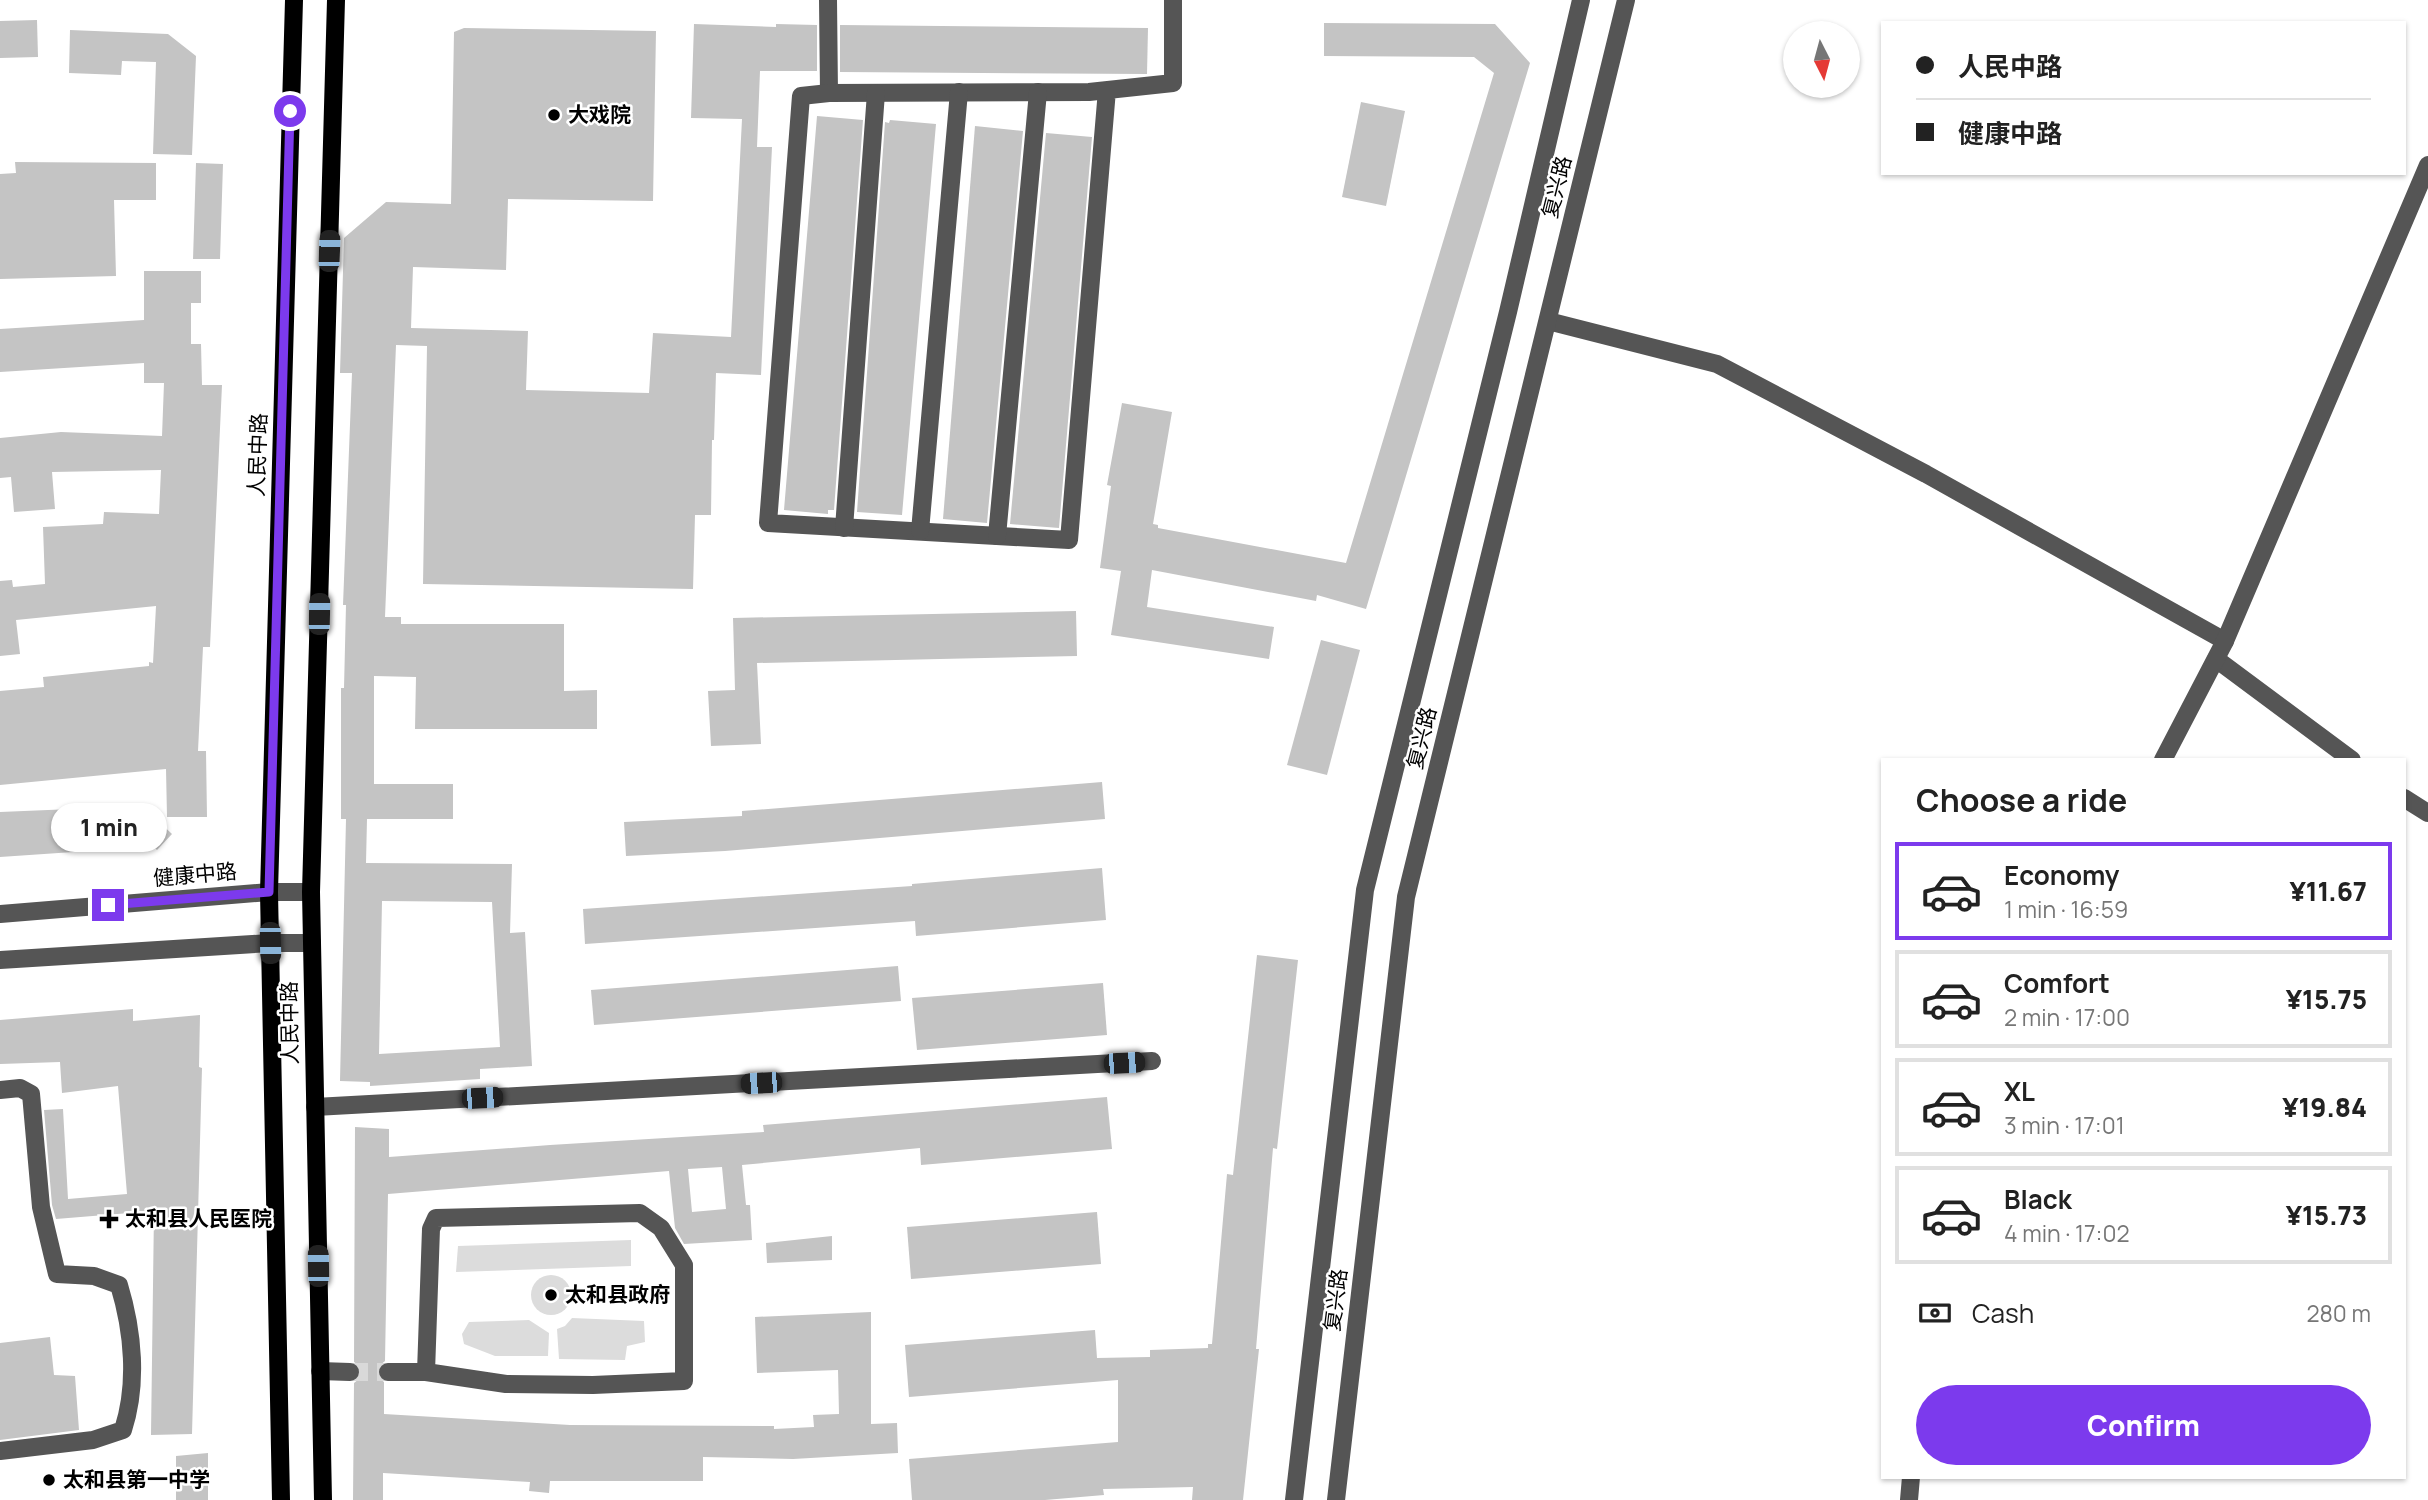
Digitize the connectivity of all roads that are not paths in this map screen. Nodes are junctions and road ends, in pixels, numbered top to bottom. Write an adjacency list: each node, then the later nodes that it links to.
1 (294, 0): 23 (main road, 人民中路)
2 (336, 0): 24 (main road, 人民中路)
3 (828, 0): 9 (street)
4 (1173, 0): 7 (street)
5 (1581, 0): 40 (street, 复兴路)
6 (1626, 0): 13 (street, 复兴路)
7 (1107, 90): 8 (street); 16 (street)
8 (1038, 92): 11 (street); 16 (street)
9 (829, 93): 10 (street); 14 (street)
10 (876, 93): 11 (street); 14 (street)
11 (959, 93): 15 (street)
12 (2428, 164): 17 (street)
13 (1548, 321): 17 (street); 41 (street, 复兴路)
14 (844, 528): 15 (street)
15 (920, 531): 16 (street)
16 (997, 536)
17 (2225, 641): 18 (street)
18 (2216, 659): 19 (street); 20 (street)
19 (2164, 758)
20 (2349, 758)
21 (2406, 799): 22 (street)
22 (2428, 813)
23 (269, 892): 24 (street, 健康中路); 25 (street, 健康中路); 26 (main road, 人民中路)
24 (311, 892): 27 (main road, 人民中路)
25 (0, 914)
26 (270, 943): 27 (street); 28 (street); 38 (main road, 人民中路)
27 (312, 943): 31 (main road, 人民中路)
28 (0, 960)
29 (1152, 1062): 31 (street)
30 (0, 1090): 36 (street)
31 (315, 1107): 32 (main road, 人民中路)
32 (320, 1371): 33 (street); 39 (main road, 人民中路)
33 (350, 1372)
34 (387, 1372): 35 (street)
35 (426, 1372): 35 (street)
36 (0, 1451)
37 (1911, 1479): 42 (street)
38 (281, 1500)
39 (323, 1500)
40 (1294, 1500)
41 (1336, 1500)
42 (1909, 1500)

